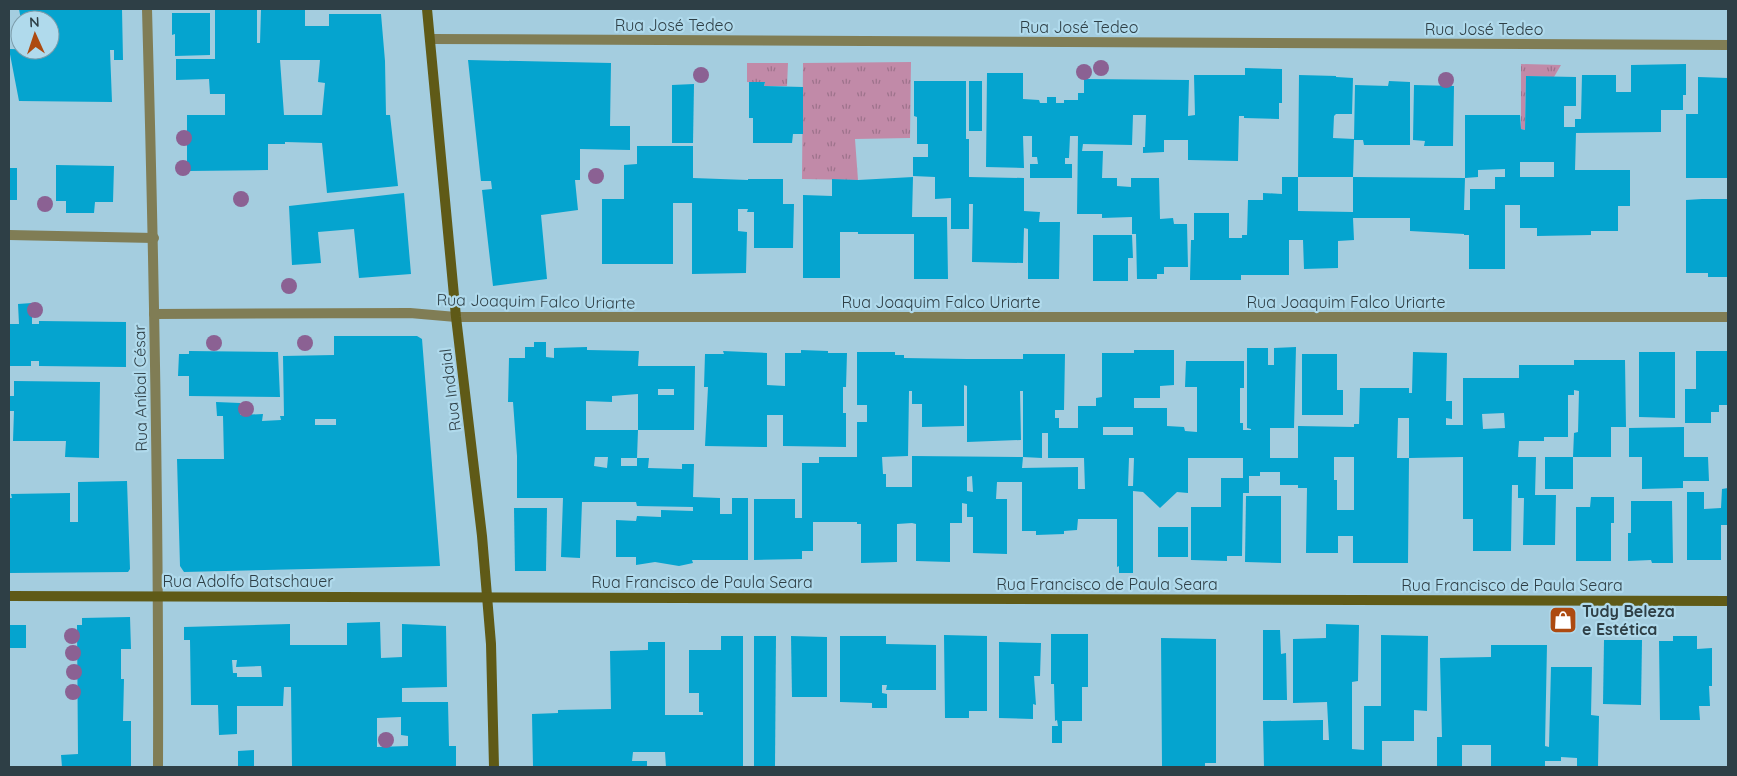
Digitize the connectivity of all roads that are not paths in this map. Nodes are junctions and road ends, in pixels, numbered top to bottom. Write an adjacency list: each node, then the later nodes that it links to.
1 (147, 9): 6 (street, Rua Aníbal César)
2 (427, 9): 3 (street, Rua Indaial)
3 (430, 39): 4 (street, Rua José Tedeo); 8 (street, Rua Indaial)
4 (1728, 45)
5 (9, 235): 6 (street)
6 (154, 238): 7 (street, Rua Aníbal César)
7 (154, 314): 8 (street, Rua Joaquim Falco Uriarte); 11 (street, Rua Aníbal César)
8 (456, 317): 9 (street, Rua Joaquim Falco Uriarte); 12 (street, Rua Indaial)
9 (1728, 317)
10 (9, 596): 11 (street, Rua Adolfo Batschauer)
11 (159, 596): 12 (street, Rua Adolfo Batschauer); 14 (street, Rua Aníbal César)
12 (487, 596): 13 (street, Rua Francisco de Paula Seara); 15 (street, Rua Indaial)
13 (1728, 601)
14 (158, 767)
15 (494, 767)

